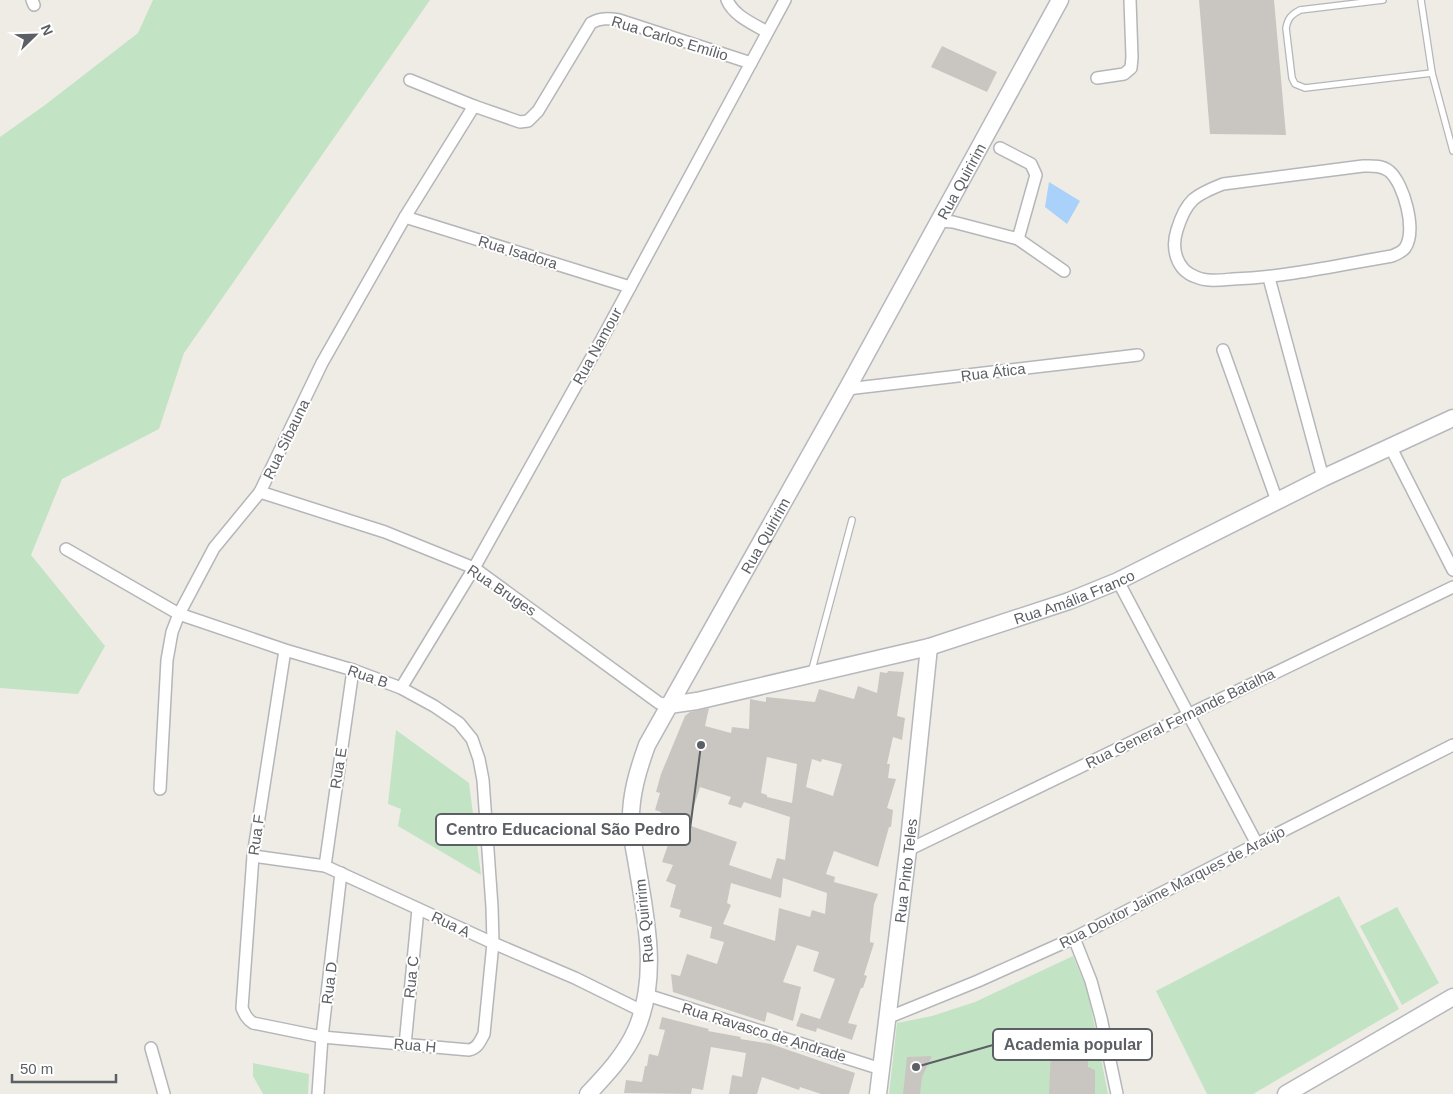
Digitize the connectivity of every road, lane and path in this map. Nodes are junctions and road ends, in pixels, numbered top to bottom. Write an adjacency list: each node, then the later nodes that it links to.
1 (727, 0): 7 (street)
2 (785, 0): 7 (street, Rua Namour)
3 (1060, 0): 16 (street, Rua Quiririm)
4 (1130, 0): 10 (street)
5 (1383, 0): 9 (lane)
6 (1421, 0): 9 (lane)
7 (767, 32): 8 (street, Rua Namour)
8 (751, 64): 12 (street, Rua Carlos Emílio); 20 (street, Rua Namour)
9 (1432, 73): 14 (lane)
10 (1097, 78)
11 (410, 80): 12 (street, Rua Carlos Emílio)
12 (474, 106): 15 (street, Rua Sibauna)
13 (1000, 148): 17 (street)
14 (1453, 151)
15 (405, 217): 20 (street, Rua Isadora); 27 (street, Rua Sibauna)
16 (939, 220): 17 (street); 23 (street, Rua Quiririm)
17 (1018, 239): 18 (street)
18 (1064, 271)
19 (1269, 278): 19 (street); 26 (street)
20 (630, 287): 31 (street, Rua Namour)
21 (1223, 350): 28 (street)
22 (1138, 355): 23 (street, Rua Ática)
23 (847, 389): 41 (street, Rua Quiririm)
24 (1453, 418): 25 (street, Rua Amália Franco)
25 (1390, 448): 26 (street, Rua Amália Franco); 32 (street)
26 (1324, 478): 28 (street, Rua Amália Franco)
27 (260, 492): 31 (street, Rua Bruges); 35 (street, Rua Sibauna)
28 (1277, 501): 33 (street, Rua Amália Franco)
29 (852, 520): 39 (lane)
30 (66, 549): 35 (street, Rua B)
31 (474, 568): 40 (street, Rua Namour); 41 (street, Rua Bruges)
32 (1453, 570)
33 (1118, 581): 36 (street, Rua Amália Franco); 42 (street)
34 (1453, 587): 42 (street, Rua General Fernande Batalha)
35 (179, 614): 37 (street, Rua B); 44 (street, Rua Sibauna)
36 (929, 647): 39 (street, Rua Amália Franco); 46 (street, Rua Pinto Teles)
37 (285, 650): 38 (street, Rua B); 47 (street, Rua F)
38 (353, 670): 40 (street, Rua B); 48 (street, Rua E)
39 (811, 674): 41 (street, Rua Amália Franco)
40 (401, 688): 52 (street, Rua B)
41 (669, 705): 53 (street, Rua Quiririm)
42 (1189, 714): 45 (street); 46 (street, Rua General Fernande Batalha)
43 (1453, 745): 45 (street, Rua Doutor Jaime Marques de Araújo)
44 (160, 789)
45 (1257, 844): 51 (street, Rua Doutor Jaime Marques de Araújo)
46 (908, 850): 56 (street, Rua Pinto Teles)
47 (253, 856): 48 (street, Rua A); 57 (street, Rua F)
48 (325, 866): 49 (street, Rua A)
49 (341, 873): 50 (street, Rua A); 58 (street, Rua D)
50 (418, 909): 52 (street, Rua A); 59 (street, Rua C)
51 (1074, 938): 56 (street, Rua Doutor Jaime Marques de Araújo); 66 (street)
52 (493, 943): 55 (street, Rua A); 59 (street, Rua H)
53 (646, 995): 55 (street, Rua Quiririm); 61 (street, Rua Ravasco de Andrade)
54 (1453, 997): 67 (street)
55 (642, 1011): 64 (street, Rua Quiririm)
56 (887, 1018): 61 (street, Rua Pinto Teles)
57 (248, 1020): 58 (street, Rua H)
58 (322, 1037): 59 (street, Rua H); 63 (street, Rua D)
59 (405, 1045)
60 (151, 1048): 62 (street)
61 (881, 1069): 65 (street, Rua Pinto Teles)
62 (164, 1094)
63 (318, 1094)
64 (588, 1094)
65 (878, 1094)
66 (1117, 1094)
67 (1286, 1094)

